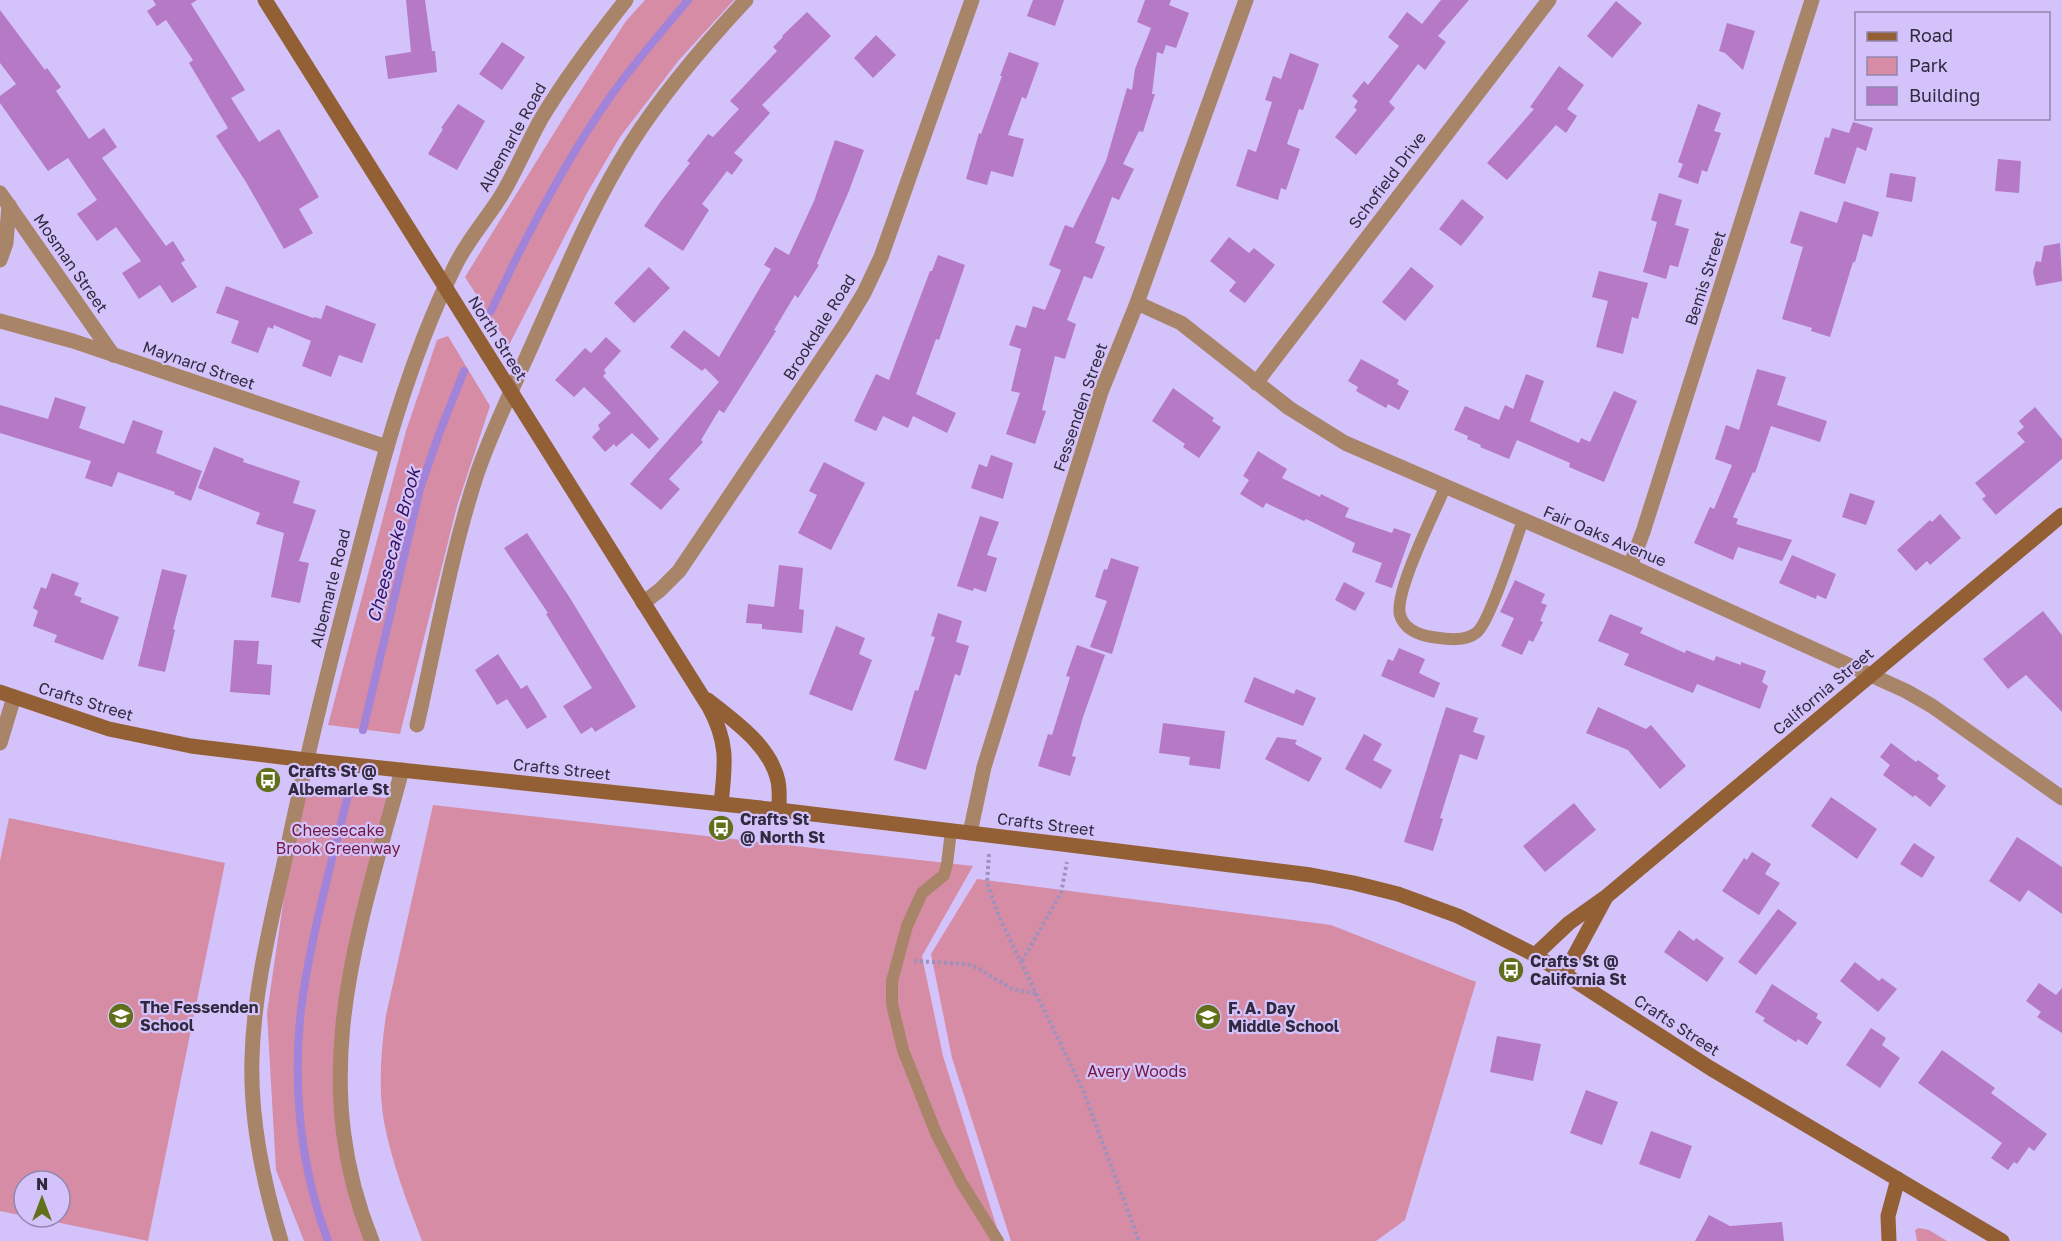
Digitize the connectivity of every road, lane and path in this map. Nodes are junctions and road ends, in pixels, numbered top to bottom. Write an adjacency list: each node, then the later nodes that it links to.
1 (265, 0): 10 (main road, North Street)
2 (626, 0): 10 (street, Albemarle Road)
3 (746, 0): 15 (street)
4 (972, 0): 21 (street, Brookdale Road)
5 (1246, 0): 11 (street, Fessenden Street)
6 (1549, 0): 14 (street, Schofield Drive)
7 (1812, 0): 20 (street, Bemis Street)
8 (4, 199): 9 (street); 13 (street, Mosman Street)
9 (0, 260)
10 (445, 287): 15 (main road, North Street); 16 (street, Albemarle Road)
11 (1137, 303): 14 (street, Fair Oaks Avenue); 33 (street, Fessenden Street)
12 (0, 321): 13 (street, Maynard Street)
13 (113, 355): 16 (street, Maynard Street)
14 (1256, 383): 17 (street, Fair Oaks Avenue)
15 (510, 393): 21 (main road, North Street); 25 (street)
16 (387, 447): 27 (street, Albemarle Road)
17 (1445, 487): 19 (street, Fair Oaks Avenue); 19 (lane)
18 (2062, 514): 22 (main road, California Street)
19 (1523, 520): 20 (street, Fair Oaks Avenue)
20 (1630, 566): 22 (street, Fair Oaks Avenue)
21 (644, 603): 24 (main road, North Street)
22 (1871, 675): 29 (street, Fair Oaks Avenue); 36 (main road, California Street)
23 (7, 694): 26 (street); 27 (main road, Crafts Street)
24 (701, 694): 30 (main road, North Street); 31 (main road, North Street)
25 (417, 726)
26 (0, 743)
27 (306, 760): 28 (main road, Crafts Street); 43 (street, Albemarle Road)
28 (402, 770): 30 (main road, Crafts Street); 44 (street)
29 (2062, 798)
30 (721, 804): 31 (main road, Crafts Street)
31 (778, 810): 32 (main road, Crafts Street)
32 (951, 831): 33 (main road, Crafts Street); 38 (lane)
33 (970, 833): 34 (main road, Crafts Street)
34 (990, 836): 35 (main road, Crafts Street); 39 (path)
35 (1070, 845): 37 (main road, Crafts Street); 39 (path)
36 (1607, 896): 37 (main road, California Street); 40 (main road, California Street)
37 (1535, 955): 40 (main road, Crafts Street)
38 (897, 958): 41 (path); 45 (lane)
39 (1021, 962): 41 (path)
40 (1565, 973): 42 (main road, Crafts Street)
41 (1037, 994): 46 (path)
42 (1898, 1179): 47 (main road); 48 (main road, Crafts Street)
43 (281, 1241)
44 (372, 1241)
45 (998, 1241)
46 (1139, 1241)
47 (1889, 1241)
48 (2002, 1241)

